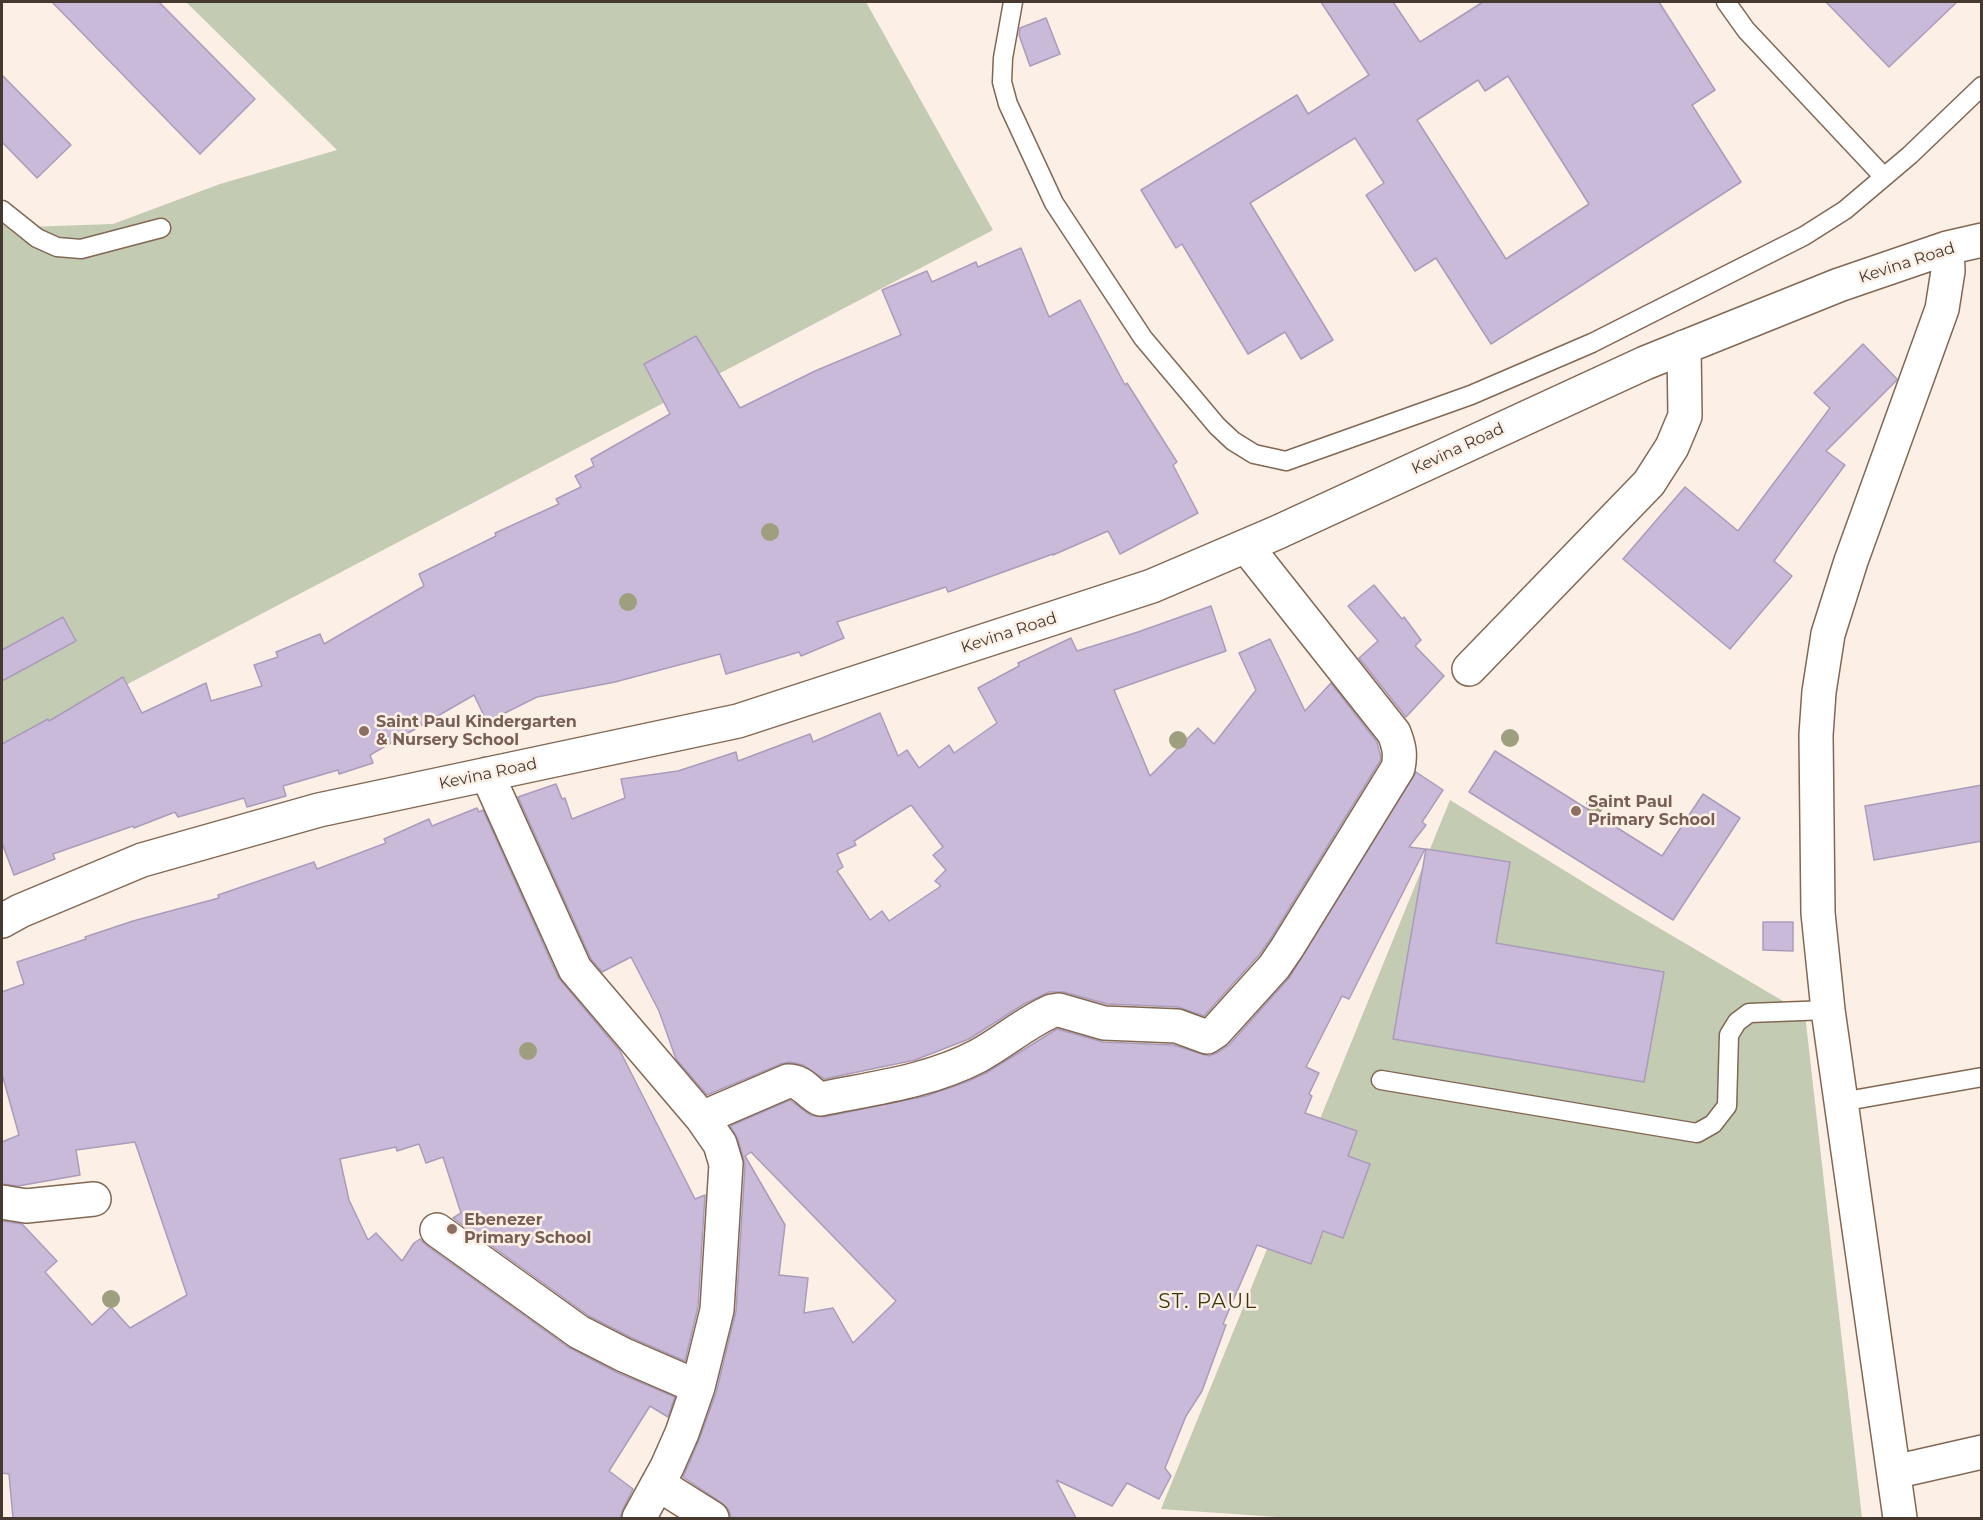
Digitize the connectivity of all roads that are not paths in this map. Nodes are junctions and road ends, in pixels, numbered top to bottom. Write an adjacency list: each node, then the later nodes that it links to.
1 (1013, 2): 4 (lane)
2 (1726, 2): 4 (lane)
3 (1982, 86): 4 (lane)
4 (1884, 177)
5 (2, 210): 6 (lane)
6 (161, 228)
7 (1982, 240): 8 (street, Kevina Road)
8 (1947, 248): 9 (street, Kevina Road); 14 (street)
9 (1684, 347): 10 (street, Kevina Road); 11 (street)
10 (1246, 546): 12 (street, Kevina Road); 18 (street)
11 (1469, 669)
12 (487, 774): 13 (street, Kevina Road); 18 (street)
13 (2, 921)
14 (1828, 1010): 16 (lane); 17 (street)
15 (1982, 1077): 17 (lane)
16 (1381, 1080)
17 (1841, 1102): 24 (street)
18 (702, 1118): 22 (street)
19 (94, 1199): 20 (street)
20 (2, 1202)
21 (437, 1230): 22 (street)
22 (698, 1387): 25 (street)
23 (1982, 1452): 24 (street)
24 (1894, 1472): 28 (street)
25 (658, 1484): 26 (street); 27 (street)
26 (639, 1518)
27 (712, 1518)
28 (1900, 1518)

